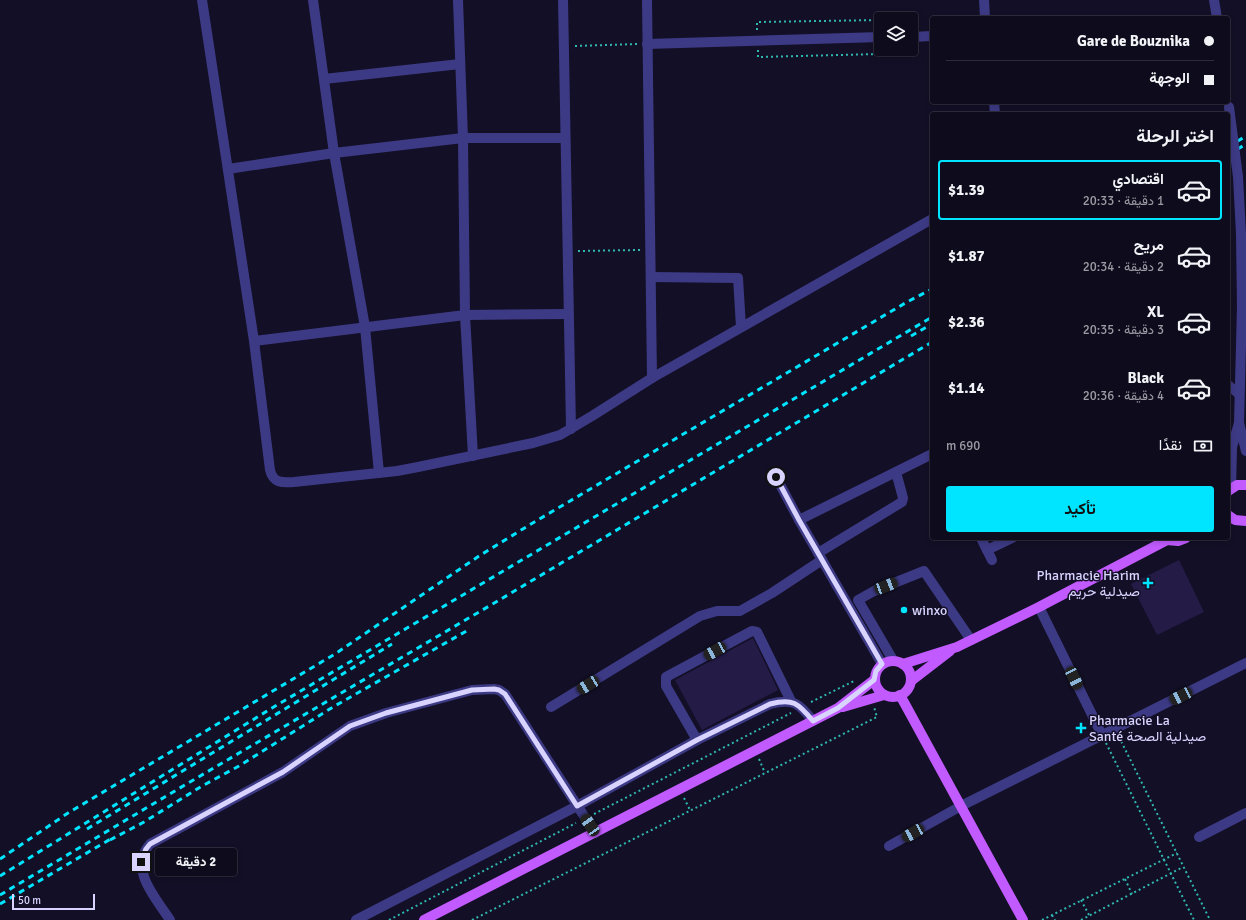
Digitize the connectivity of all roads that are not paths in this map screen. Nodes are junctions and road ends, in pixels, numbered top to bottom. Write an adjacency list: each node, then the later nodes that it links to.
1 (202, 0): 20 (street)
2 (313, 0): 15 (street)
3 (458, 0): 14 (street)
4 (563, 0): 18 (street)
5 (647, 0): 13 (street)
6 (984, 0): 8 (street)
7 (1214, 0): 9 (street)
8 (985, 16)
9 (1217, 16)
10 (918, 36): 11 (street)
11 (930, 36)
12 (874, 37): 13 (street)
13 (648, 44): 22 (street)
14 (460, 64): 15 (street); 17 (street)
15 (324, 79): 19 (street)
16 (1230, 118): 30 (street, bridge)
17 (463, 138): 18 (street); 19 (street); 24 (street)
18 (564, 138): 23 (street)
19 (334, 153): 20 (street); 25 (street)
20 (228, 169): 27 (street)
21 (930, 220): 26 (street)
22 (650, 278): 26 (street); 28 (street)
23 (568, 314): 24 (street); 32 (street)
24 (465, 316): 25 (street); 35 (street)
25 (365, 327): 27 (street); 37 (street)
26 (741, 327): 28 (street)
27 (254, 341): 37 (street)
28 (652, 378): 32 (street)
29 (1230, 387): 30 (street)
30 (1239, 394): 31 (street)
31 (1239, 423): 33 (street); 40 (street)
32 (571, 429): 35 (street)
33 (1246, 451)
34 (930, 455): 36 (street)
35 (473, 456): 37 (street)
36 (896, 472): 42 (street); 48 (street)
37 (379, 473)
38 (776, 477): 42 (street)
39 (1246, 485): 40 (main road)
40 (1230, 489)
41 (1230, 518): 43 (main road)
42 (799, 520): 48 (street)
43 (1246, 521)
44 (982, 540): 47 (street)
45 (1008, 540): 47 (street)
46 (1166, 540): 50 (main road)
47 (987, 550): 49 (street)
48 (820, 557): 55 (street); 62 (street)
49 (992, 560)
50 (1039, 607): 51 (main road); 65 (street)
51 (971, 640): 52 (main road); 53 (street)
52 (957, 647): 56 (main road); 58 (main road)
53 (893, 660): 55 (main road); 56 (main road)
54 (1246, 663): 65 (street)
55 (882, 664): 57 (main road)
56 (903, 664): 58 (main road)
57 (874, 680): 59 (main road); 63 (main road)
58 (911, 680): 60 (main road)
59 (884, 695): 60 (main road); 63 (main road)
60 (900, 695): 68 (main road)
61 (791, 701): 64 (street); 66 (street); 66 (street)
62 (551, 707)
63 (838, 708): 64 (main road)
64 (813, 721): 70 (main road)
65 (1102, 735): 68 (street)
66 (697, 740): 67 (street)
67 (577, 806): 70 (street); 73 (street); 74 (street)
68 (961, 806): 72 (street); 76 (main road)
69 (1246, 813): 71 (street)
70 (595, 833): 75 (main road)
71 (1199, 837)
72 (889, 846)
73 (170, 920)
74 (356, 920)
75 (424, 920)
76 (1023, 920)

